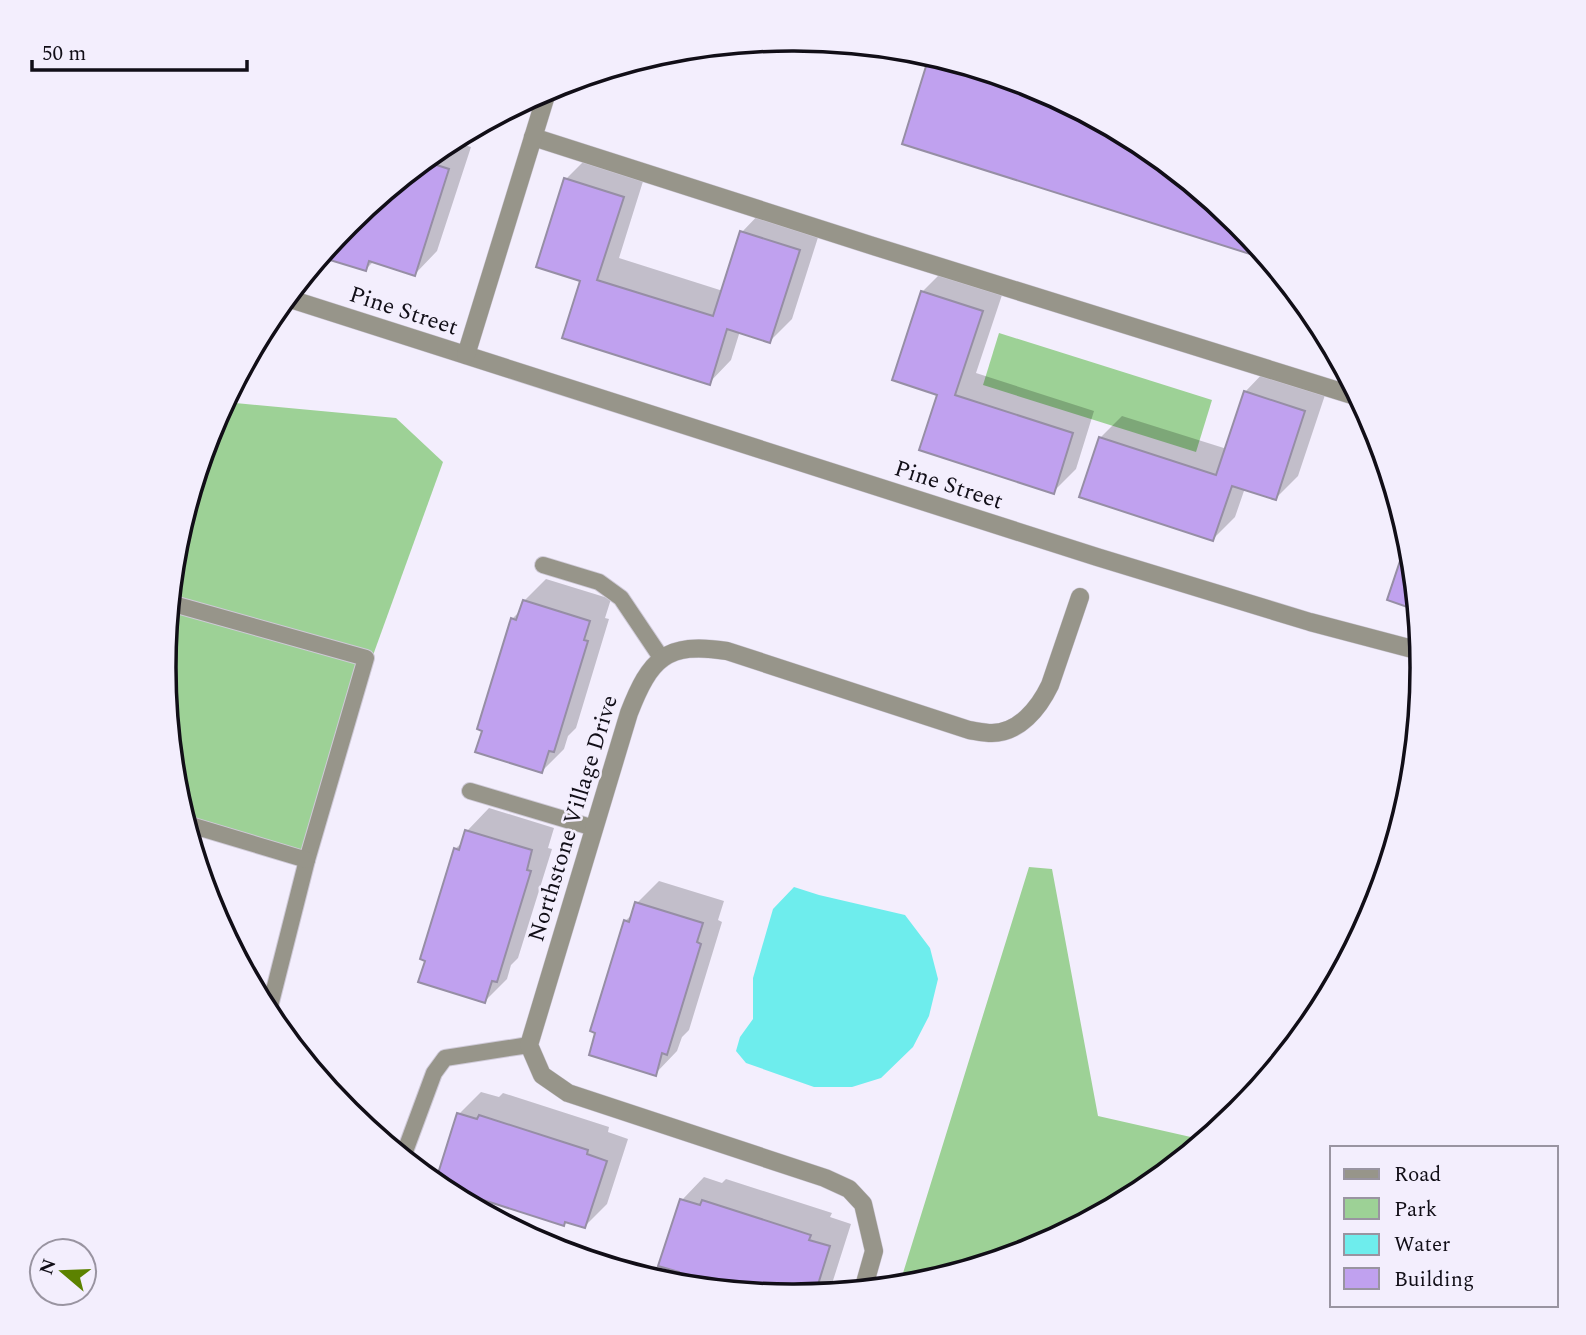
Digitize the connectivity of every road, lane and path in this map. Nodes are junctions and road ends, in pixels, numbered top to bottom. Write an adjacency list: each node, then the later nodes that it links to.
1 (543, 104): 2 (street, Pine Street)
2 (533, 137): 4 (street, Pine Street); 5 (street)
3 (297, 301): 4 (street, Pine Street)
4 (466, 355): 9 (street, Pine Street)
5 (1345, 393)
6 (543, 565): 10 (lane)
7 (1080, 597): 10 (street)
8 (180, 607): 14 (lane)
9 (1409, 648)
10 (662, 659): 13 (street, Northstone Village Drive)
11 (470, 791): 13 (lane)
12 (197, 827): 14 (lane)
13 (594, 828): 16 (street, Northstone Village Drive)
14 (307, 860): 15 (lane)
15 (272, 997)
16 (529, 1045): 17 (lane); 18 (street)
17 (406, 1148)
18 (866, 1280)

